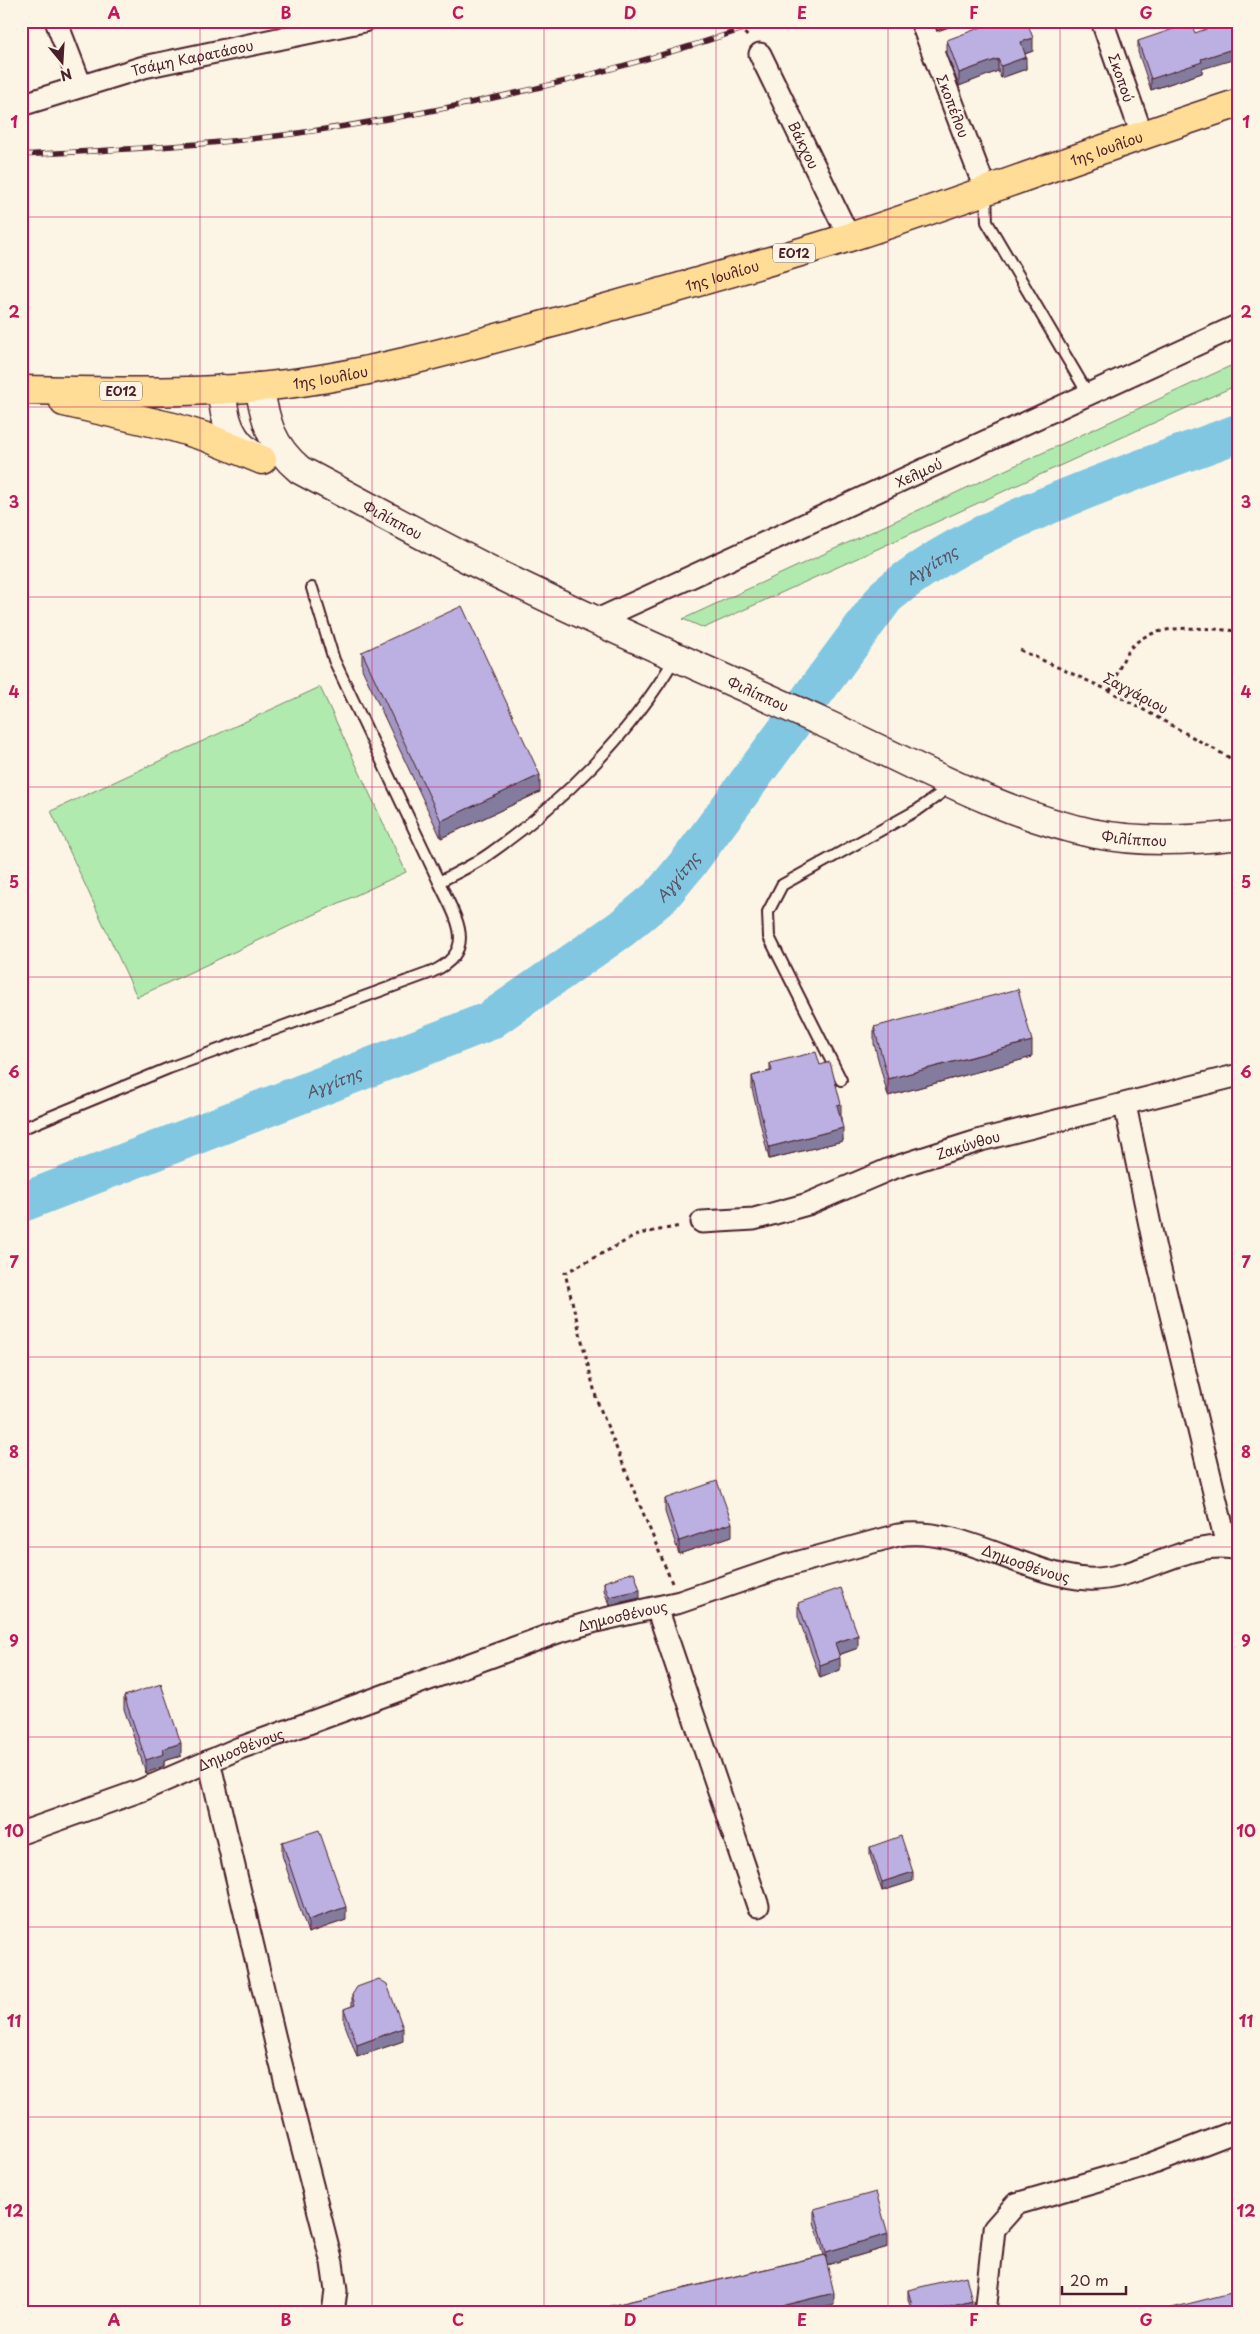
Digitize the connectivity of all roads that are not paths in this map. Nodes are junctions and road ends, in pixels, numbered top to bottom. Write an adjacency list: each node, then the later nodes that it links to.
1 (56, 21): 8 (street)
2 (364, 21): 8 (street, Τσάμη Καρατάσου)
3 (921, 21): 6 (street, Σκοπέλου)
4 (1000, 21): 6 (street)
5 (1102, 21): 11 (street, Σκοπού)
6 (930, 45): 12 (street, Σκοπέλου)
7 (760, 54): 13 (street, Βάκχου)
8 (81, 86): 10 (street, Τσάμη Καρατάσου)
9 (1239, 103): 11 (main road, 1ης Ιουλίου / ΕΟ12)
10 (21, 105)
11 (1142, 135): 12 (main road, 1ης Ιουλίου / ΕΟ12)
12 (986, 191): 13 (main road, 1ης Ιουλίου / ΕΟ12); 18 (lane)
13 (849, 237): 15 (main road, 1ης Ιουλίου / ΕΟ12)
14 (1239, 325): 18 (street, Χελμού)
15 (259, 387): 16 (main road, 1ης Ιουλίου / ΕΟ12); 20 (main road, Φιλίππου)
16 (222, 389): 17 (main road, ΕΟ12); 19 (main road, Φιλίππου)
17 (21, 391): 19 (main road)
18 (1088, 394): 22 (street, Χελμού)
19 (262, 460): 20 (main road, Φιλίππου)
20 (300, 470): 22 (main road, Φιλίππου)
21 (312, 588): 26 (lane)
22 (597, 620): 23 (main road, Φιλίππου)
23 (676, 657): 24 (main road, Φιλίππου); 26 (lane)
24 (954, 784): 25 (main road, Φιλίππου); 28 (lane)
25 (1239, 835)
26 (439, 882): 30 (lane)
27 (1239, 1076): 29 (street, Ζακύνθου)
28 (841, 1080)
29 (1125, 1105): 31 (street, Ζακύνθου); 32 (street)
30 (21, 1129)
31 (702, 1222)
32 (1233, 1547): 33 (street, Δημοσθένους)
33 (657, 1608): 34 (street, Δημοσθένους); 36 (street)
34 (209, 1760): 35 (street, Δημοσθένους); 38 (street)
35 (21, 1834)
36 (758, 1906)
37 (1239, 2130): 39 (street)
38 (333, 2313)
39 (985, 2313)

